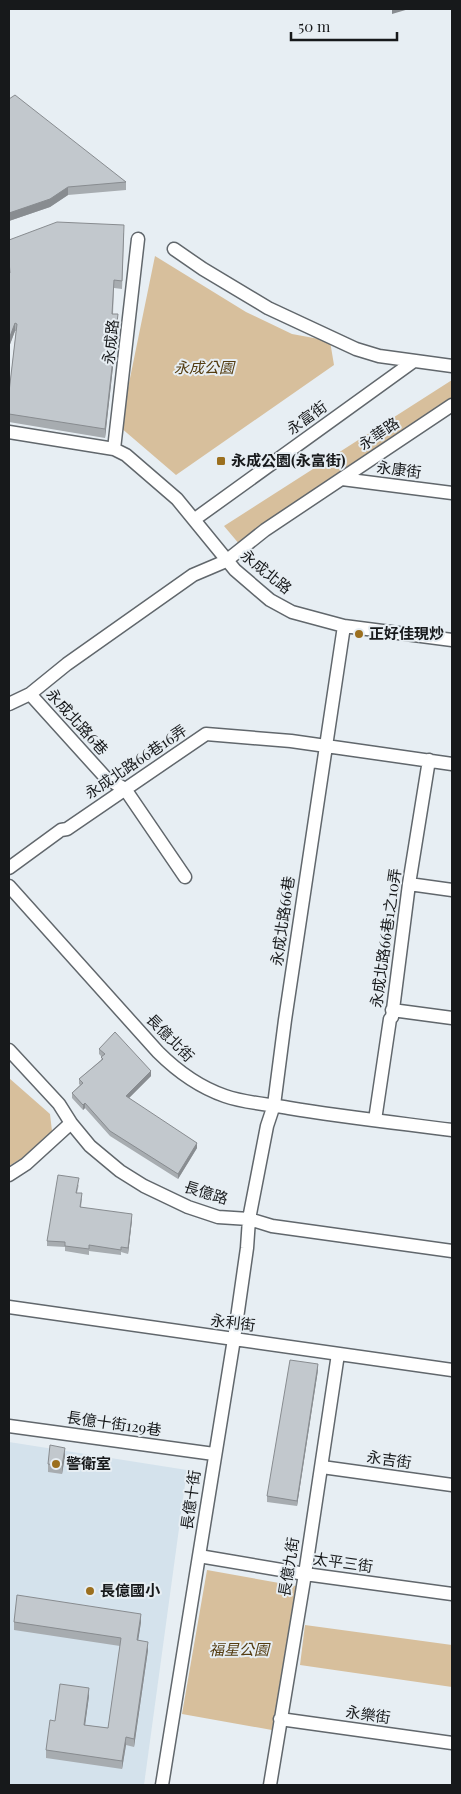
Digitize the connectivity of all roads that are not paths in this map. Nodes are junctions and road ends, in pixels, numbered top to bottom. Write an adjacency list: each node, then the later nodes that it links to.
1 (138, 239): 7 (street, 永成路)
2 (174, 249): 3 (street)
3 (414, 361): 4 (street); 10 (street, 永富街)
4 (452, 366)
5 (452, 405): 8 (street, 永華路)
6 (9, 432): 7 (street)
7 (114, 449): 10 (street)
8 (342, 479): 9 (street, 永康街); 11 (street, 永華路)
9 (452, 493)
10 (195, 519): 11 (street)
11 (226, 561): 12 (street, 永成北路); 14 (street, 永成北路)
12 (344, 626): 13 (street, 永成北路); 16 (street, 永成北路66巷)
13 (452, 640)
14 (30, 694): 15 (street, 永成北路); 19 (street, 永成北路6巷)
15 (9, 704)
16 (327, 746): 17 (street, 永成北路66巷16弄); 19 (street, 永成北路66巷16弄); 28 (street, 永成北路66巷)
17 (429, 760): 18 (street, 永成北路66巷16弄); 22 (street, 永成北路66巷1之10弄)
18 (452, 764)
19 (125, 789): 20 (street, 永成北路66巷16弄); 21 (street)
20 (9, 868)
21 (185, 877)
22 (409, 884): 24 (street); 25 (street, 永成北路66巷1之10弄)
23 (9, 886): 28 (street, 長億北街)
24 (452, 890)
25 (392, 1010): 26 (street); 29 (street, 永成北路66巷1之10弄)
26 (452, 1018)
27 (9, 1050): 30 (street, 長億路)
28 (274, 1105): 29 (street, 長億北街); 33 (street, 永成北路66巷)
29 (376, 1120): 31 (street, 長億北街)
30 (71, 1123): 32 (street); 33 (street, 長億路)
31 (452, 1130)
32 (9, 1175)
33 (249, 1219): 34 (street, 長億路); 36 (street, 長億十街)
34 (452, 1251)
35 (9, 1307): 36 (street, 永利街)
36 (234, 1338): 37 (street, 永利街); 40 (street, 長億十街)
37 (338, 1354): 38 (street, 永利街); 41 (street, 長億九街)
38 (452, 1370)
39 (9, 1426): 40 (street, 長億十街129巷)
40 (214, 1454): 43 (street, 長億十街)
41 (322, 1467): 42 (street, 永吉街); 44 (street, 長億九街)
42 (452, 1485)
43 (199, 1556): 44 (street, 太平三街); 48 (street, 長億十街)
44 (305, 1574): 45 (street, 太平三街); 46 (street, 長億九街)
45 (452, 1594)
46 (280, 1719): 47 (street, 永樂街); 49 (street, 長億九街)
47 (452, 1742)
48 (162, 1785)
49 (270, 1785)

